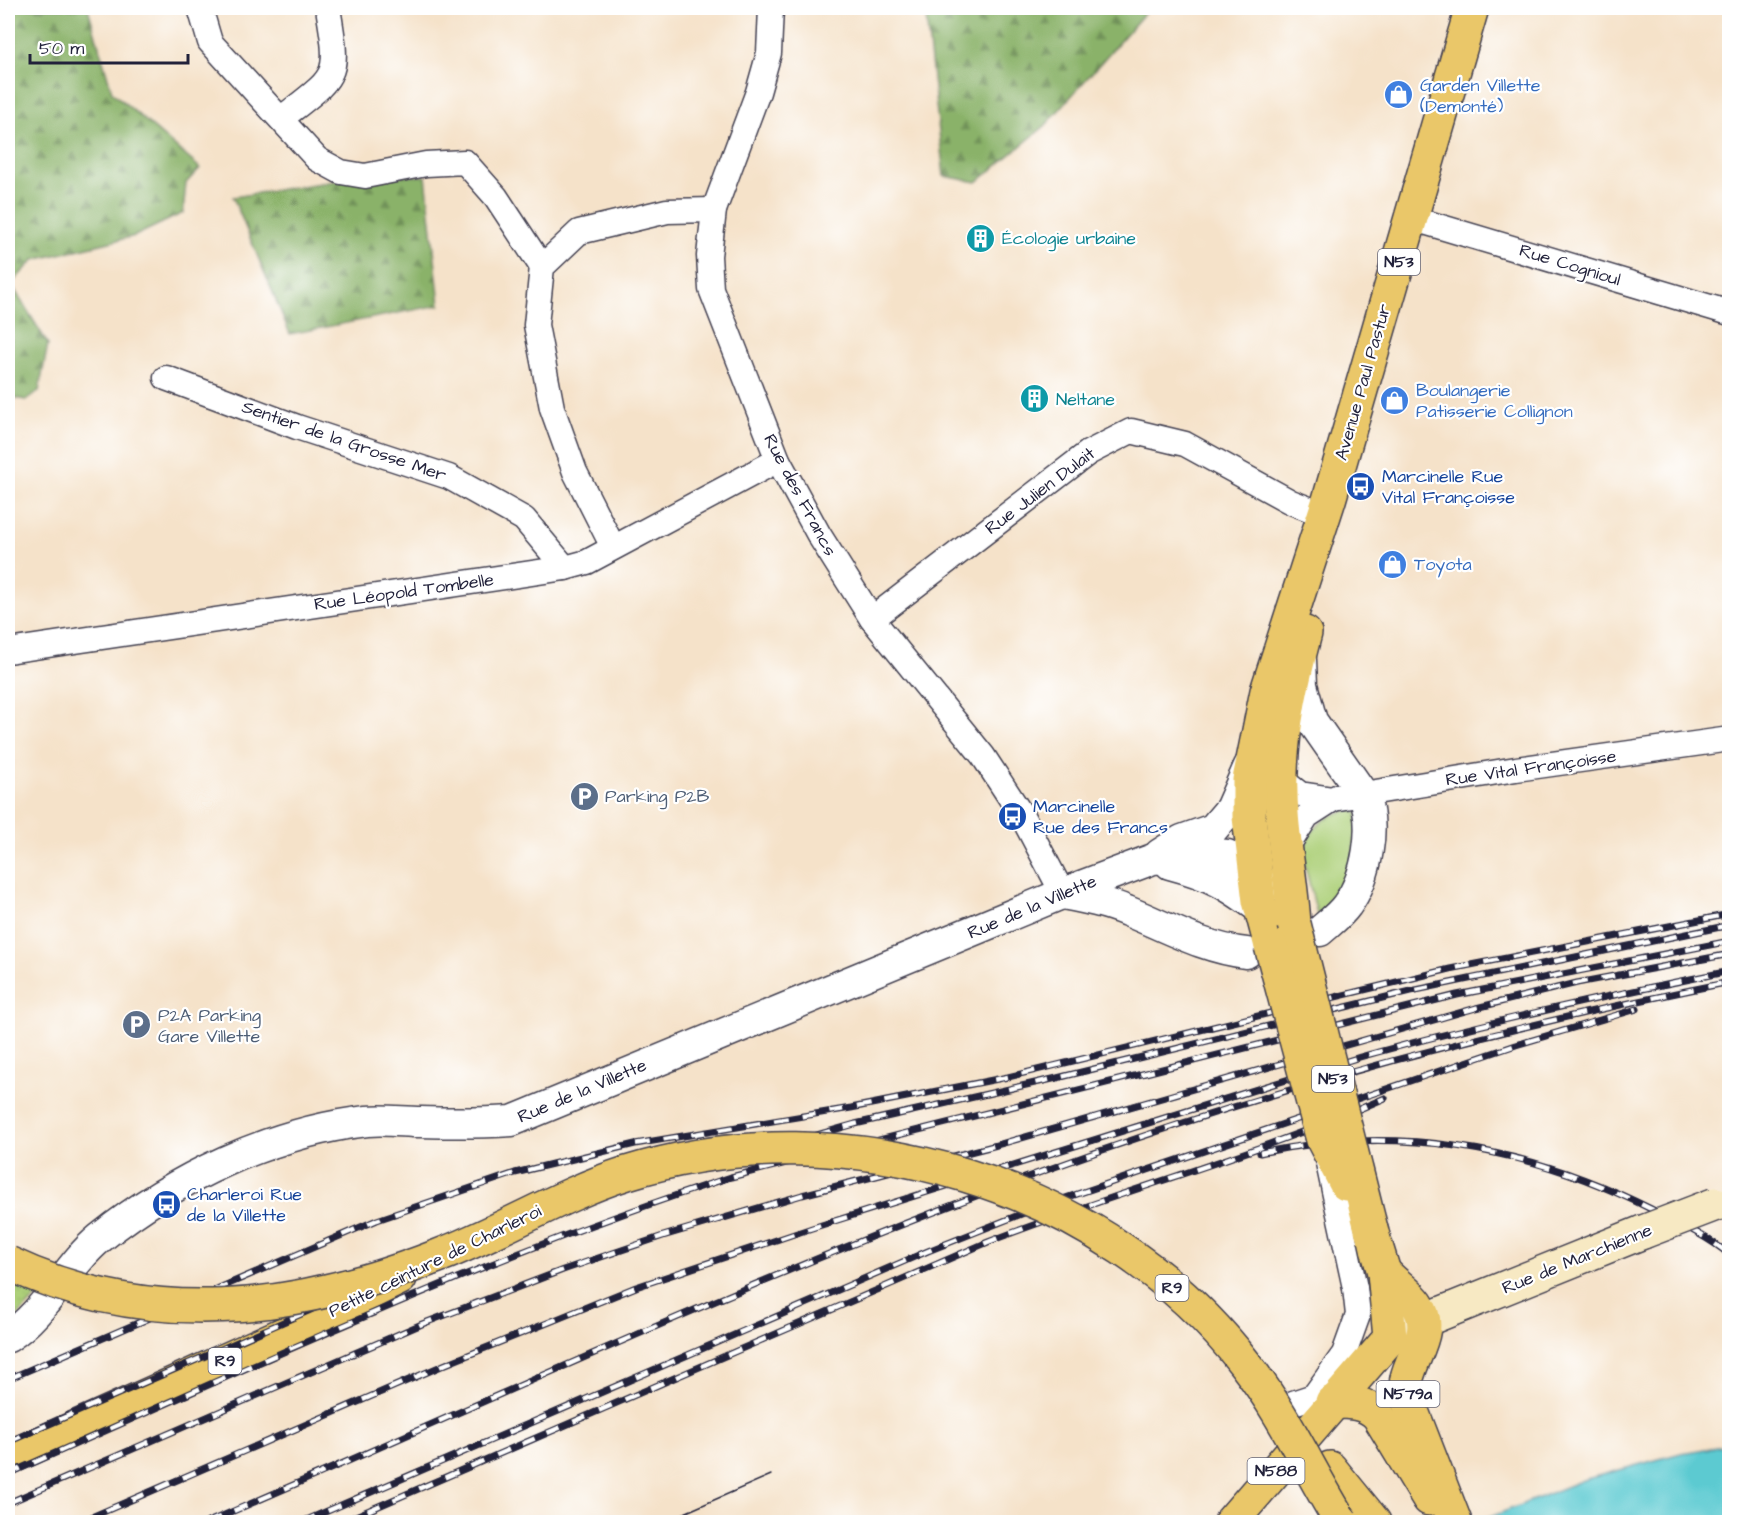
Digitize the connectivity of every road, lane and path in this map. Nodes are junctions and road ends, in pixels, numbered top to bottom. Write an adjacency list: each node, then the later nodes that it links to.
1 (200, 8): 5 (street)
2 (328, 8): 5 (street)
3 (771, 8): 6 (street, Rue des Francs)
4 (1472, 8): 7 (main road, Avenue Paul Pastur / N53)
5 (282, 118): 8 (street)
6 (714, 210): 8 (street); 11 (street, Rue des Francs)
7 (1412, 218): 9 (street, Rue Cognioul); 12 (main road, Avenue Paul Pastur / N53)
8 (542, 267): 13 (street)
9 (1730, 313)
10 (166, 378): 14 (street, Sentier de la Grosse Mer)
11 (778, 460): 13 (street, Rue Léopold Tombelle); 15 (street, Rue des Francs)
12 (1322, 514): 15 (street, Rue Julien Dulait); 17 (main road, Avenue Paul Pastur / N53); 19 (main road, Avenue Paul Pastur / N53)
13 (613, 547): 14 (street, Rue Léopold Tombelle)
14 (565, 568): 16 (street, Rue Léopold Tombelle)
15 (872, 619): 29 (street, Rue des Francs)
16 (8, 651)
17 (1300, 651): 20 (street); 21 (main road, Avenue Paul Pastur / N53)
18 (1730, 739): 22 (street, Rue Vital Françoisse)
19 (1254, 755): 21 (street, Rue Vital Françoisse); 25 (street, Avenue Paul Pastur); 28 (main road, Avenue Paul Pastur / N53)
20 (1346, 769): 23 (street); 24 (street)
21 (1281, 780): 24 (street, Rue Vital Françoisse); 28 (main road, Avenue Paul Pastur / N53)
22 (1400, 787): 23 (street, Rue Vital Françoisse); 26 (street)
23 (1363, 794): 24 (street, Rue Vital Françoisse); 26 (street)
24 (1333, 799): 28 (street)
25 (1225, 816): 27 (street, Rue de la Villette)
26 (1371, 831): 30 (street)
27 (1153, 859): 28 (street, Rue de la Villette); 29 (street, Rue de la Villette)
28 (1264, 881): 30 (main road, N53); 32 (main road, N53, bridge)
29 (1063, 894): 31 (street); 39 (street, Rue de la Villette)
30 (1307, 928): 34 (main road, N53, bridge)
31 (1246, 953)
32 (1323, 1140): 34 (main road, N53, bridge); 42 (street, bridge)
33 (1723, 1202): 38 (main road, Rue de Marchienne, bridge)
34 (1372, 1233): 37 (main road, N53)
35 (438, 1256): 36 (main road, bridge); 42 (main road, Petite ceinture de Charleroi / R9, bridge); 43 (main road, Petite ceinture de Charleroi / R9, bridge)
36 (8, 1263)
37 (1384, 1272): 38 (main road); 40 (main road, N53)
38 (1425, 1320): 40 (main road, Rue de Marchienne); 44 (main road, N579a)
39 (8, 1337)
40 (1390, 1338): 41 (main road, N588)
41 (1332, 1402): 44 (main road, N579a); 46 (main road, N588)
42 (1289, 1412): 47 (main road, Petite ceinture de Charleroi / R9, bridge); 48 (main road)
43 (8, 1458)
44 (1425, 1471): 45 (main road, N579a)
45 (1453, 1520)
46 (1231, 1522)
47 (1341, 1522)
48 (1374, 1522)

